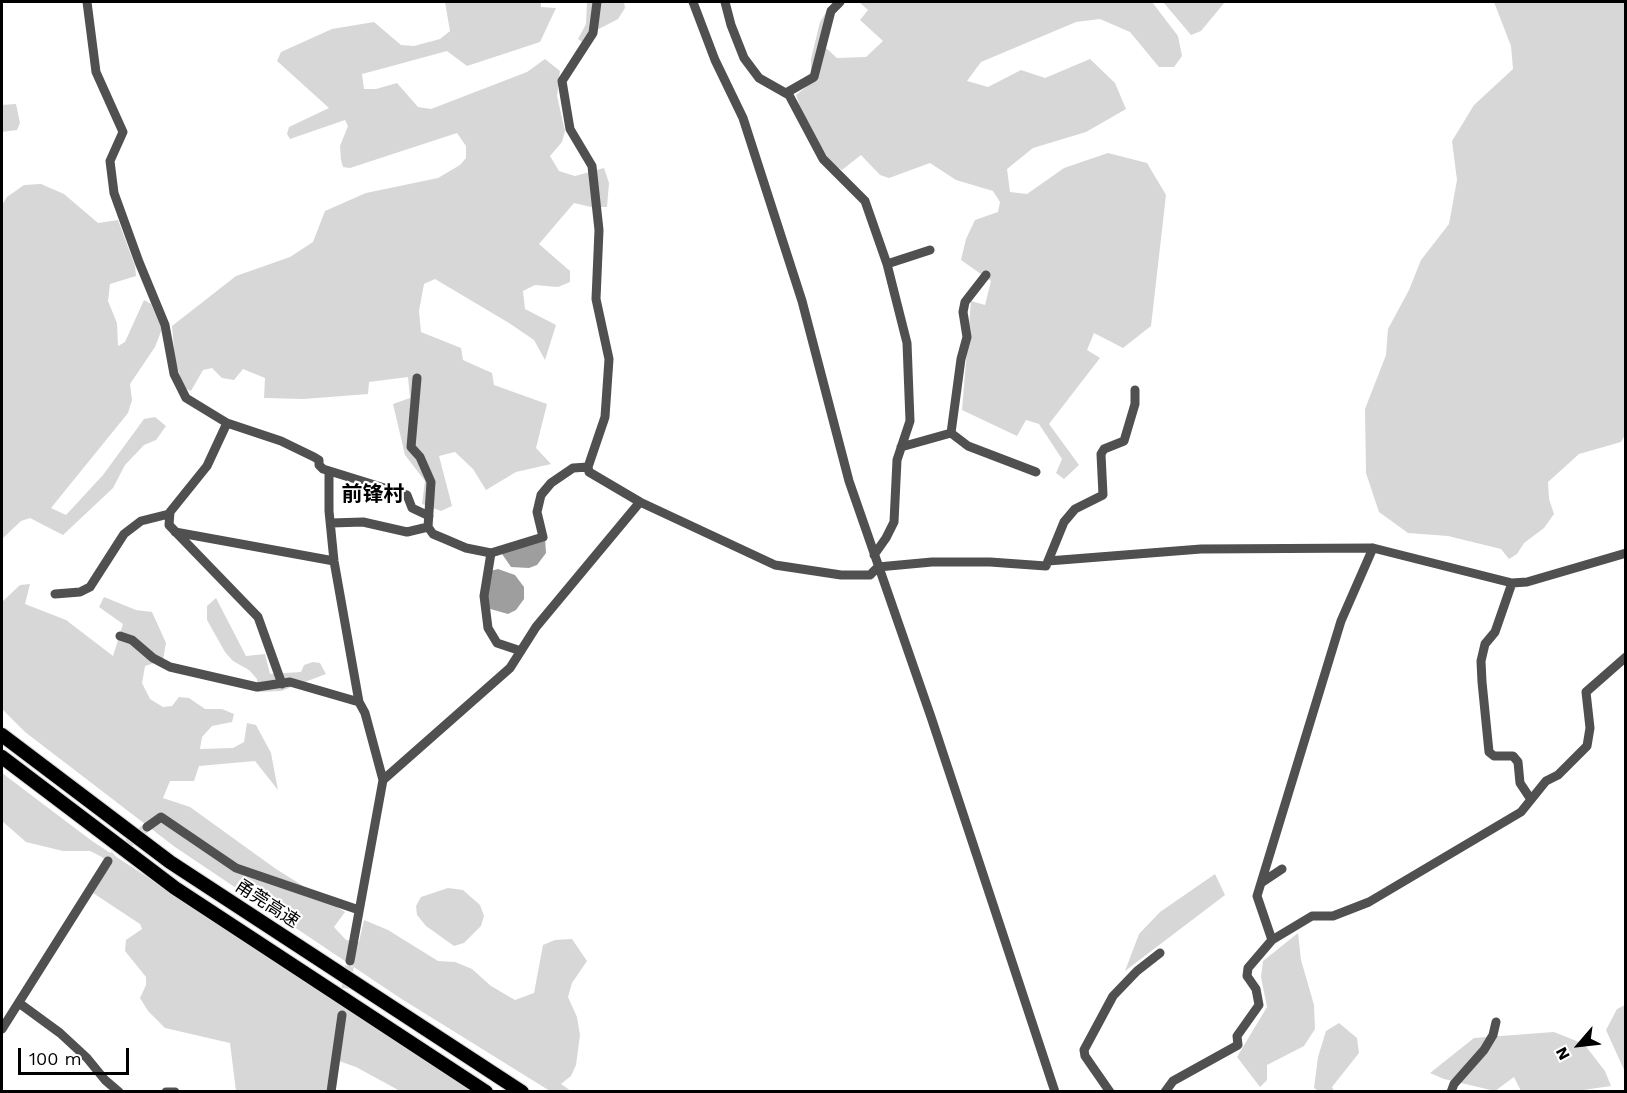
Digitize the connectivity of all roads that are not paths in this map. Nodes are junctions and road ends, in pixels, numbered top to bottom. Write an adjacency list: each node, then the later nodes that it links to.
1 (87, 2): 12 (street)
2 (597, 2): 15 (street)
3 (693, 2): 27 (street)
4 (725, 2): 6 (street)
5 (840, 2): 6 (street)
6 (786, 93): 8 (street)
7 (930, 250): 8 (street)
8 (887, 264): 14 (street)
9 (986, 275): 13 (street)
10 (417, 378): 20 (street)
11 (1136, 390): 29 (street)
12 (227, 423): 16 (street); 19 (street)
13 (951, 433): 14 (street); 17 (street)
14 (901, 447): 27 (street)
15 (588, 466): 18 (street); 25 (street)
16 (329, 471): 20 (street); 21 (street)
17 (1036, 472)
18 (640, 502): 30 (street); 34 (street)
19 (169, 514): 23 (street); 32 (street)
20 (429, 516): 22 (street)
21 (331, 524): 22 (street); 28 (street)
22 (428, 526): 25 (street)
23 (175, 532): 28 (street); 36 (street)
24 (1373, 548): 29 (street); 31 (street); 45 (street)
25 (491, 553): 34 (street)
26 (1626, 553): 31 (street)
27 (874, 555): 30 (street)
28 (334, 561): 37 (street)
29 (1048, 561): 30 (street)
30 (878, 567): 60 (street)
31 (1512, 583): 41 (street)
32 (55, 594)
33 (120, 636): 36 (street)
34 (521, 651): 40 (street)
35 (1626, 657): 41 (street)
36 (282, 684): 37 (street)
37 (359, 702): 40 (street)
38 (2, 735): 59 (highway, 甬莞高速)
39 (2, 757): 58 (highway, 甬莞高速)
40 (383, 780): 46 (street)
41 (1530, 798): 47 (street)
42 (147, 827): 46 (street)
43 (108, 861): 50 (street)
44 (1282, 868): 45 (street)
45 (1261, 883): 47 (street)
46 (359, 910): 49 (street)
47 (1272, 940): 62 (street)
48 (1160, 953): 61 (street)
49 (350, 961)
50 (19, 1003): 53 (street); 54 (street)
51 (342, 1015): 57 (street)
52 (1496, 1022): 63 (street)
53 (2, 1029)
54 (119, 1092)
55 (166, 1092): 56 (street)
56 (175, 1092)
57 (331, 1092)
58 (486, 1092)
59 (522, 1092)
60 (1055, 1092)
61 (1110, 1092)
62 (1165, 1092)
63 (1451, 1092)

